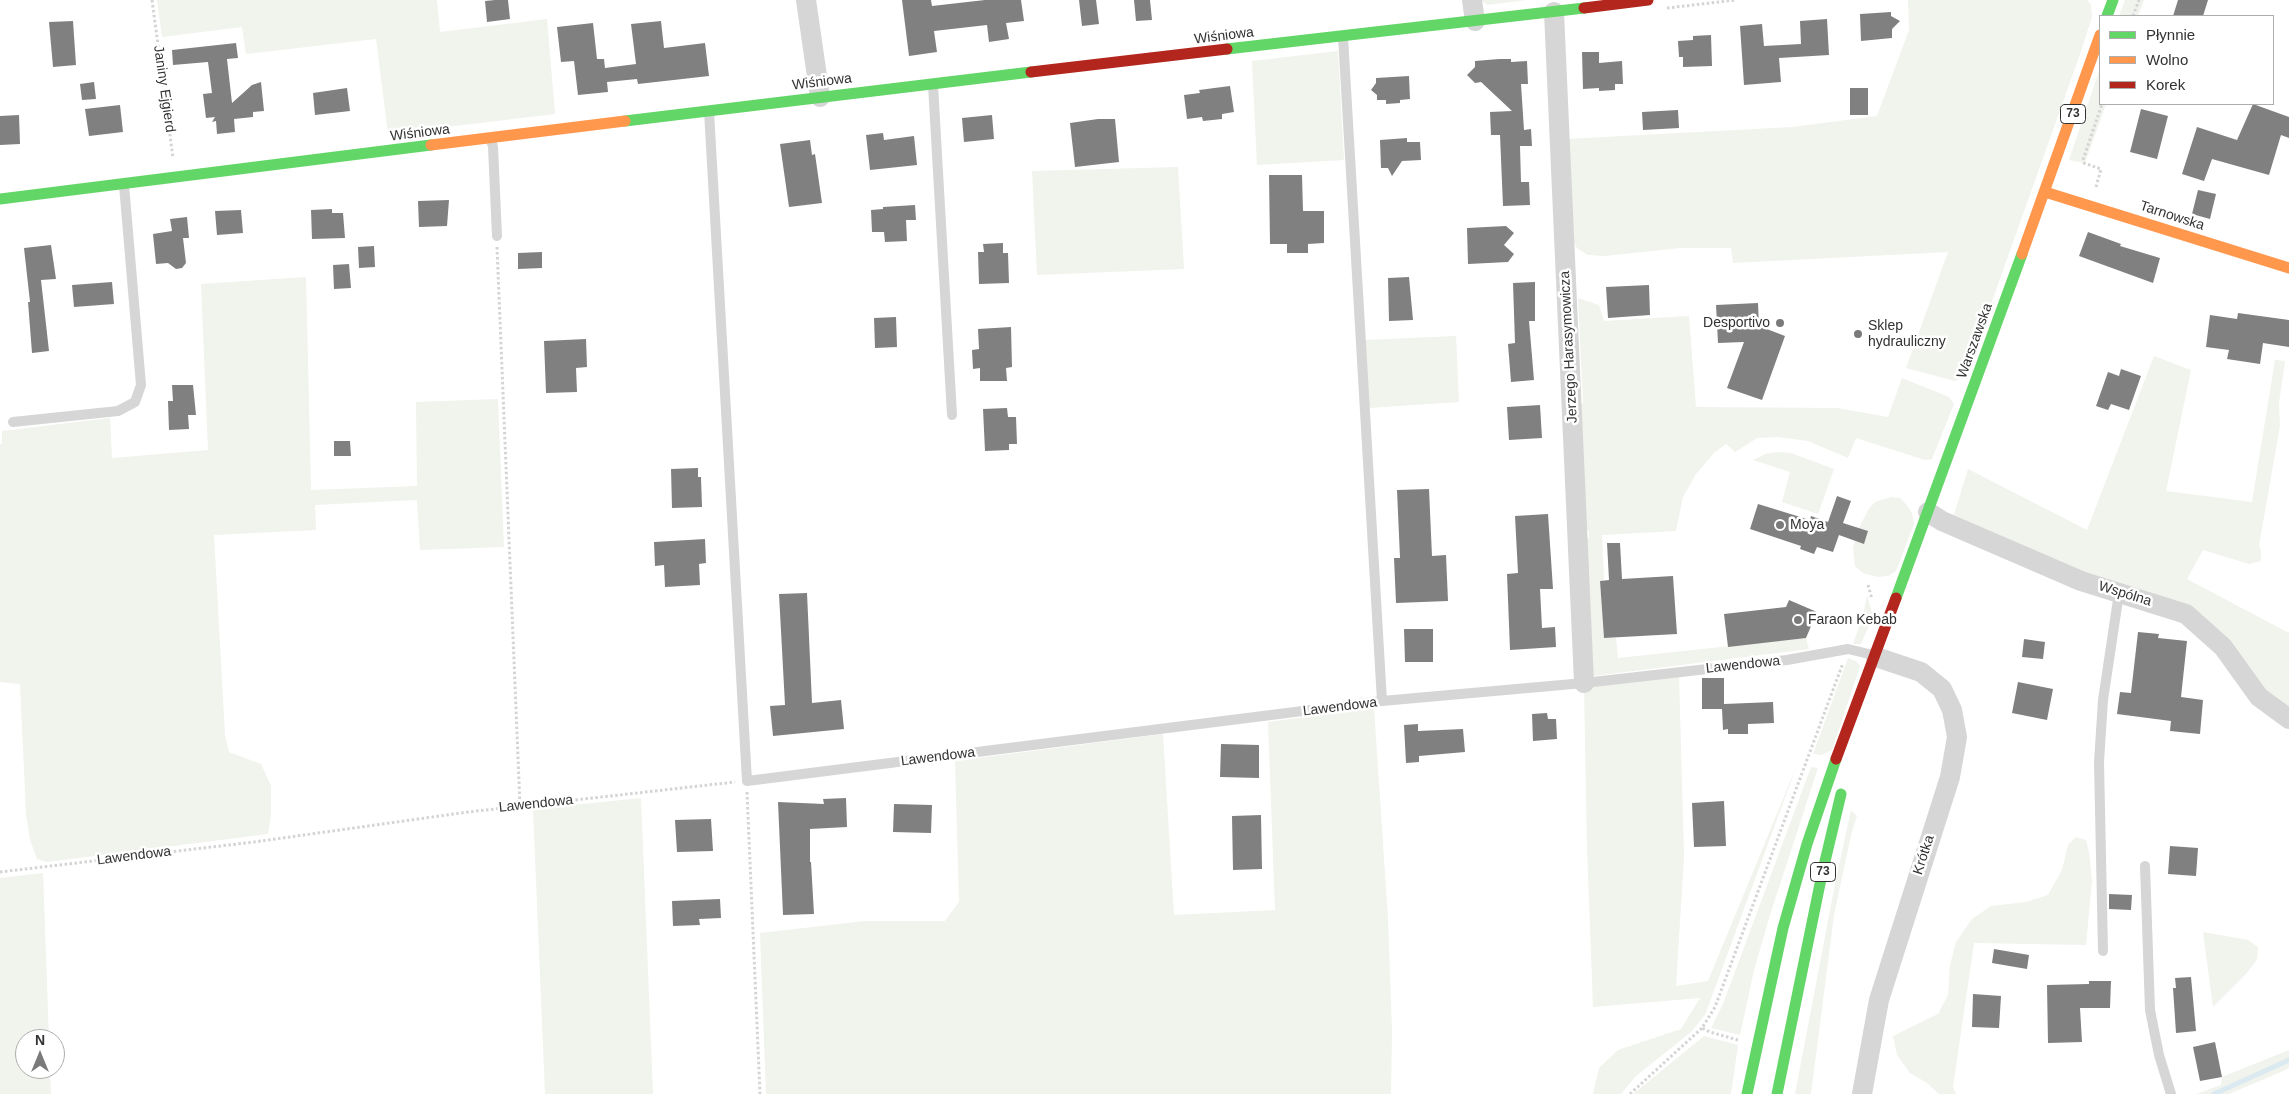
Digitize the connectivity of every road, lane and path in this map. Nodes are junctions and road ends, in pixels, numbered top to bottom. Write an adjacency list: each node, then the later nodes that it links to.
1 (152, 0): 18 (path, Janiny Ejgierd)
2 (806, 0): 14 (street)
3 (1472, 0): 10 (street)
4 (1648, 0): 7 (street, Wiśniowa)
5 (2113, 0): 8 (street)
6 (2139, 0): 9 (path)
7 (1554, 12): 10 (street, Wiśniowa); 31 (street, Jerzego Harasymowicza)
8 (2107, 15)
9 (2133, 15)
10 (1475, 21): 11 (street, Wiśniowa)
11 (1343, 37): 13 (street, Wiśniowa); 32 (lane)
12 (2099, 39): 20 (street, Warszawska / 73)
13 (932, 84): 14 (street, Wiśniowa); 25 (lane)
14 (820, 98): 16 (street, Wiśniowa)
15 (2102, 105): 22 (path)
16 (709, 111): 17 (street, Wiśniowa); 35 (lane)
17 (491, 139): 18 (street, Wiśniowa); 23 (lane)
18 (176, 178): 19 (street, Wiśniowa)
19 (124, 184): 21 (street, Wiśniowa); 26 (lane)
20 (2045, 192): 22 (street, Tarnowska); 27 (street, Warszawska / 73)
21 (0, 199)
22 (2091, 206): 24 (street, Tarnowska)
23 (497, 236): 37 (path)
24 (2289, 268)
25 (952, 415)
26 (13, 422)
27 (1928, 512): 28 (street, Wspólna); 30 (street, Warszawska / 73)
28 (2119, 592): 33 (street, Wspólna); 40 (lane)
29 (1848, 649): 30 (lane, Lawendowa); 31 (lane, Lawendowa); 41 (path)
30 (1876, 657): 34 (street, 73); 45 (street, 73); 47 (street, Krótka)
31 (1584, 683): 32 (lane, Lawendowa)
32 (1382, 701): 35 (lane, Lawendowa)
33 (2289, 720)
34 (1856, 738)
35 (747, 781): 37 (path, Lawendowa); 43 (path)
36 (1844, 781): 46 (street, 73)
37 (520, 806): 39 (path, Lawendowa)
38 (2145, 866): 48 (lane)
39 (0, 872)
40 (2103, 952)
41 (1702, 1028): 42 (path); 44 (path)
42 (1742, 1041)
43 (760, 1094)
44 (1630, 1094)
45 (1747, 1094)
46 (1777, 1094)
47 (1862, 1094)
48 (2171, 1094)

